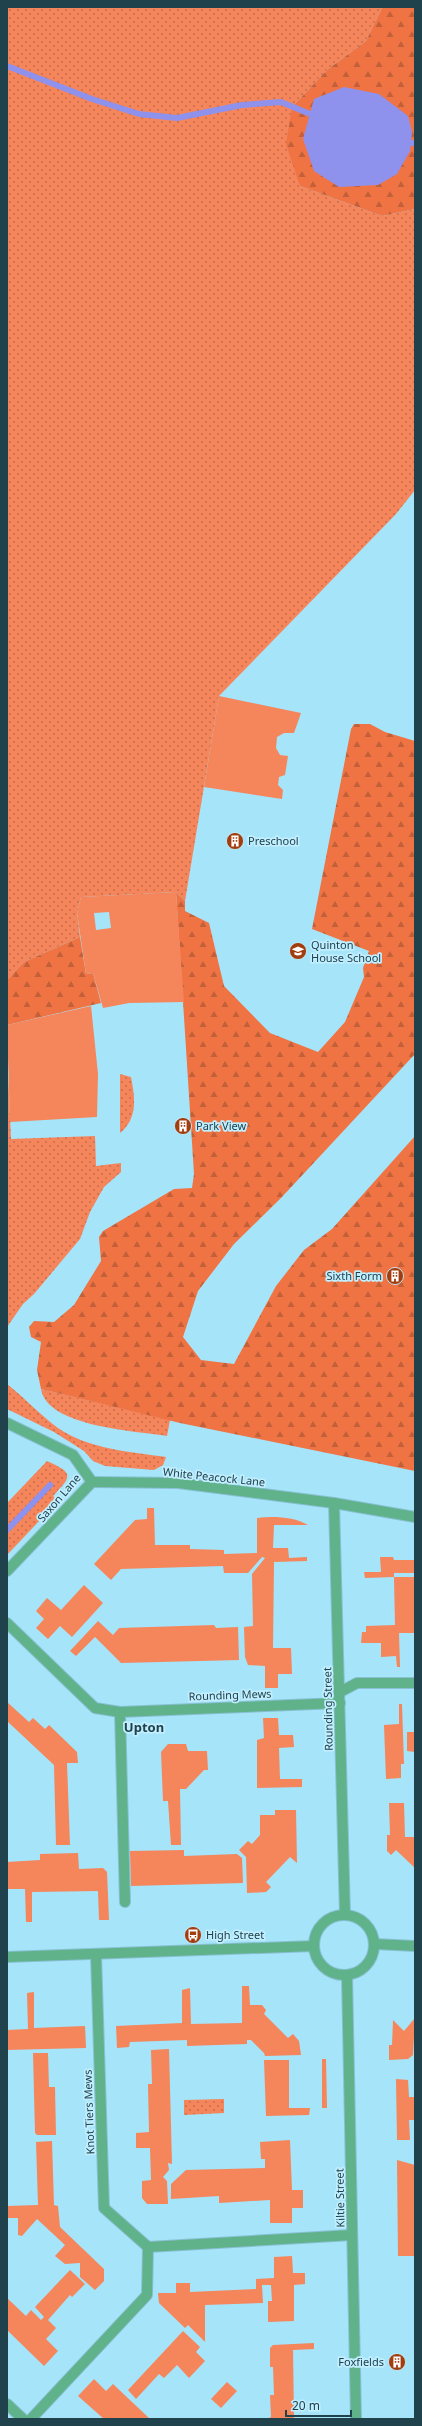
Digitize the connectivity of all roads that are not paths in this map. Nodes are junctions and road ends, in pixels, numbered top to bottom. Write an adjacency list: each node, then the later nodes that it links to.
1 (7, 1423): 2 (street, Saxon Lane)
2 (92, 1482): 3 (street, White Peacock Lane); 5 (street, Saxon Lane)
3 (334, 1503): 4 (street, White Peacock Lane); 8 (street, Rounding Street)
4 (415, 1517)
5 (7, 1571)
6 (7, 1623): 10 (street, Rounding Mews)
7 (415, 1683): 8 (street)
8 (340, 1692): 9 (street, Rounding Street)
9 (340, 1703): 10 (street, Rounding Mews); 12 (street, Rounding Street)
10 (120, 1712): 11 (street)
11 (125, 1902)
12 (345, 1915): 13 (street); 14 (street)
13 (375, 1944): 15 (street); 18 (street)
14 (314, 1946): 16 (street); 18 (street)
15 (415, 1946)
16 (96, 1955): 17 (street); 20 (street, Knot Tiers Mews)
17 (7, 1957)
18 (347, 1976): 19 (street, Kiltie Street)
19 (352, 2235): 20 (street); 24 (street, Kiltie Street)
20 (148, 2247): 23 (street)
21 (7, 2404): 22 (street)
22 (23, 2419)
23 (30, 2419)
24 (356, 2419)

